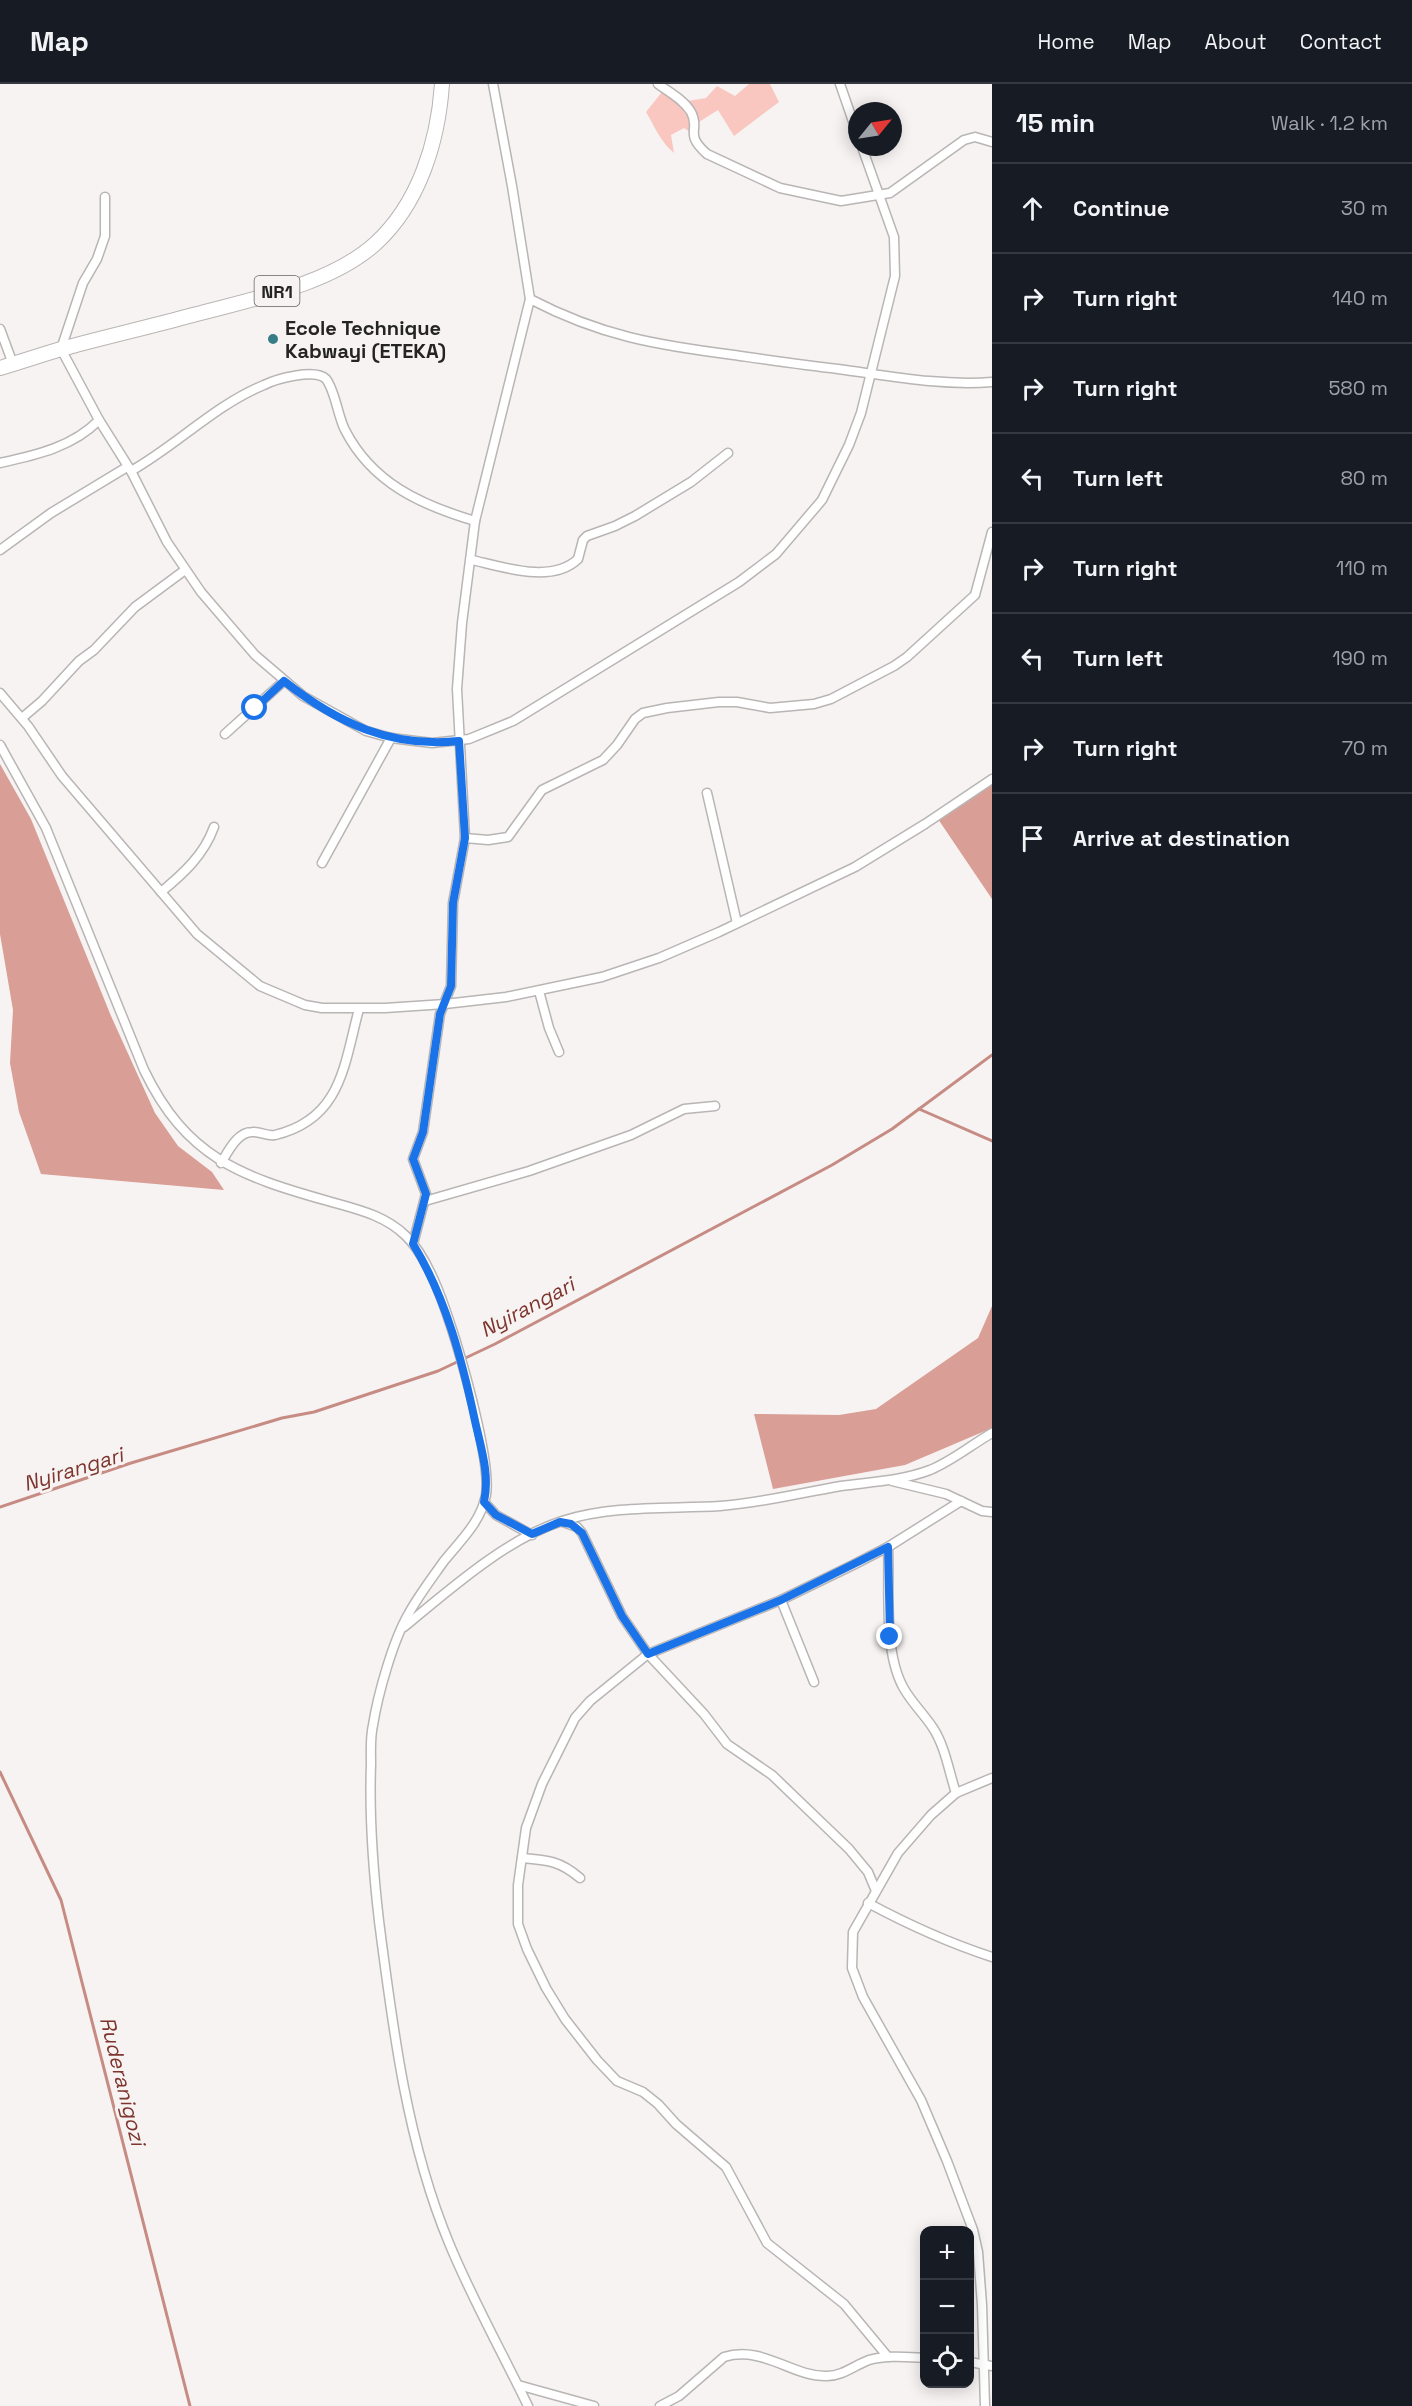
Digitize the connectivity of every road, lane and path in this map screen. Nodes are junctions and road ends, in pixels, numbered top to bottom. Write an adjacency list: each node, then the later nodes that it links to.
1 (442, 84): 12 (highway, NR1)
2 (493, 84): 10 (street)
3 (658, 84): 8 (street)
4 (840, 84): 5 (street)
5 (848, 107)
6 (992, 142): 8 (street)
7 (865, 156): 8 (street)
8 (880, 196): 14 (street)
9 (105, 197): 12 (street)
10 (530, 299): 14 (street); 20 (street)
11 (0, 329): 13 (street)
12 (61, 349): 13 (highway, NR1); 16 (street)
13 (6, 366)
14 (872, 374): 15 (street); 30 (street)
15 (992, 382)
16 (99, 420): 18 (street); 19 (street)
17 (728, 453): 23 (street)
18 (0, 463)
19 (129, 469): 20 (street); 22 (street); 24 (street)
20 (475, 521): 23 (street)
21 (992, 532): 35 (street)
22 (0, 550)
23 (472, 560): 30 (street)
24 (186, 570): 25 (street); 27 (street)
25 (284, 681): 28 (street); 29 (street)
26 (0, 693): 27 (street)
27 (22, 718): 37 (street)
28 (225, 734)
29 (391, 738): 30 (street); 36 (street)
30 (459, 741): 35 (street)
31 (0, 745): 44 (street)
32 (992, 779): 38 (street)
33 (707, 794): 38 (street)
34 (214, 827): 37 (street)
35 (465, 838): 40 (street)
36 (322, 863)
37 (161, 892): 41 (street)
38 (737, 923): 39 (street)
39 (539, 991): 40 (street); 42 (street)
40 (445, 1004): 41 (street); 45 (street)
41 (359, 1009): 44 (street)
42 (559, 1052)
43 (715, 1106): 45 (street)
44 (221, 1163): 46 (street)
45 (425, 1202): 46 (street)
46 (413, 1244): 50 (street)
47 (992, 1433): 48 (street)
48 (892, 1480): 49 (street); 52 (street)
49 (961, 1501): 51 (street); 54 (street)
50 (484, 1502): 53 (street); 56 (street)
51 (992, 1512)
52 (560, 1522): 53 (street); 57 (street)
53 (532, 1534): 56 (street)
54 (888, 1547): 55 (street); 60 (street)
55 (781, 1600): 57 (street); 58 (street)
56 (400, 1630): 69 (street)
57 (648, 1654): 61 (street); 63 (street)
58 (814, 1682)
59 (992, 1778): 60 (street)
60 (956, 1793): 63 (street)
61 (522, 1858): 62 (street); 66 (street)
62 (580, 1878)
63 (876, 1891): 64 (street)
64 (868, 1903): 65 (street); 68 (street)
65 (992, 1957)
66 (888, 2357): 67 (street); 72 (street)
67 (920, 2358)
68 (987, 2365): 73 (street)
69 (518, 2385): 70 (street); 71 (street)
70 (528, 2406)
71 (594, 2406)
72 (660, 2406)
73 (985, 2406)

